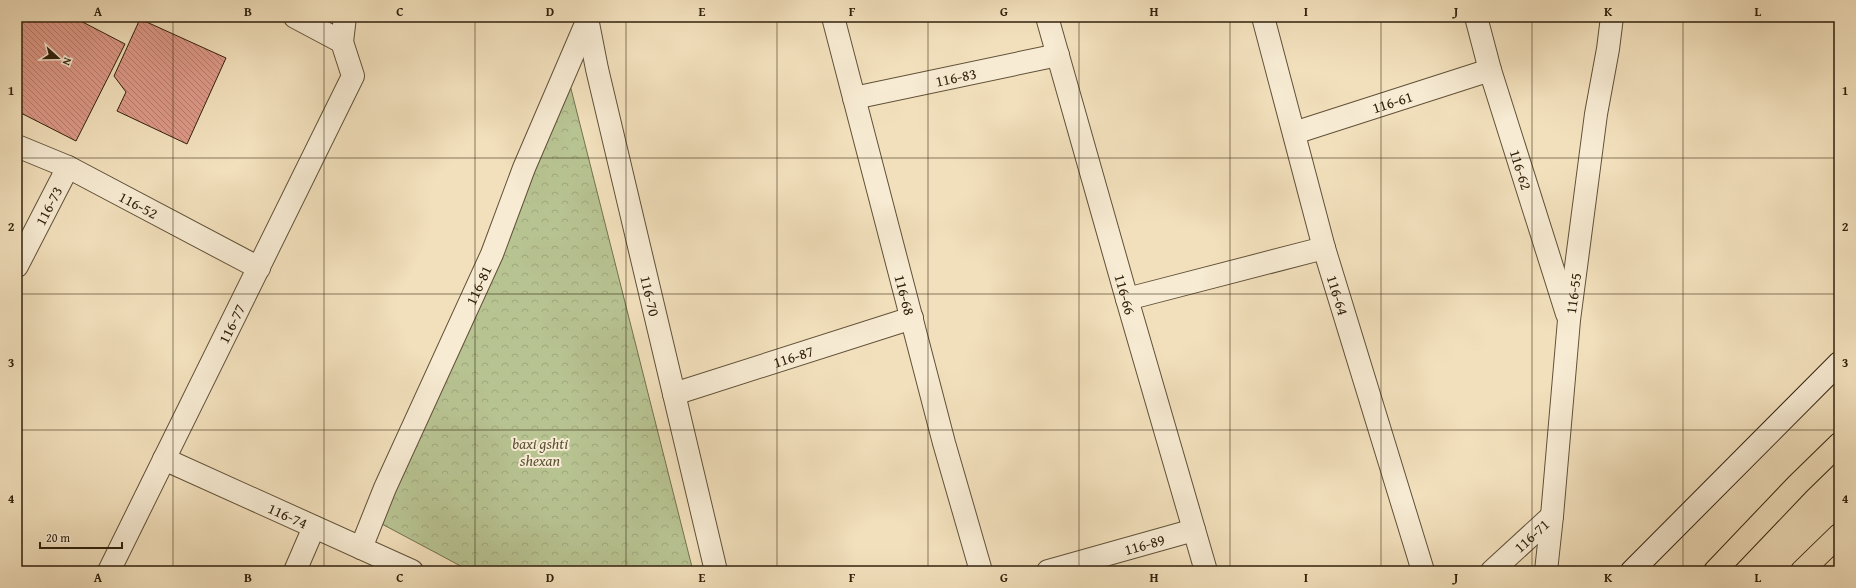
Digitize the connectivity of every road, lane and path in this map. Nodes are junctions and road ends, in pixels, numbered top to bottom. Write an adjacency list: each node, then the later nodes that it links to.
1 (295, 17): 9 (street)
2 (345, 17): 9 (street)
3 (833, 17): 12 (street, 116-68)
4 (1047, 17): 10 (street, 116-66)
5 (1264, 17): 13 (street, 116-64)
6 (1476, 17): 11 (street, 116-62)
7 (1612, 17): 21 (street, 116-55)
8 (587, 18): 23 (street, 116-70); 30 (street, 116-81)
9 (342, 42): 18 (street, 116-77)
10 (1058, 55): 12 (street, 116-83); 19 (street, 116-66)
11 (1490, 70): 13 (street, 116-61); 21 (street, 116-62)
12 (854, 98): 20 (street, 116-68)
13 (1294, 133): 16 (street, 116-64)
14 (17, 146): 15 (street, 116-52)
15 (68, 167): 17 (street, 116-73); 18 (street, 116-52)
16 (1324, 248): 19 (street); 38 (street, 116-64)
17 (17, 266)
18 (259, 268): 25 (street, 116-77)
19 (1127, 299): 28 (street, 116-66)
20 (912, 318): 23 (street, 116-87); 35 (street, 116-68)
21 (1569, 320): 26 (street, 116-55)
22 (1839, 363): 41 (street)
23 (674, 394): 34 (street, 116-70)
24 (1839, 444): 42 (highway)
25 (164, 459): 27 (street, 116-74); 31 (street, 116-77)
26 (1552, 516): 39 (street, 116-71); 40 (street, 116-55)
27 (314, 527): 30 (street, 116-74); 32 (street)
28 (1194, 530): 36 (street, 116-89); 37 (street, 116-66)
29 (1839, 535): 43 (highway)
30 (361, 548): 33 (street, 116-74)
31 (110, 571)
32 (294, 571)
33 (412, 571)
34 (716, 571)
35 (981, 571)
36 (1048, 571)
37 (1206, 571)
38 (1423, 571)
39 (1492, 571)
40 (1546, 571)
41 (1632, 571)
42 (1715, 571)
43 (1802, 571)

